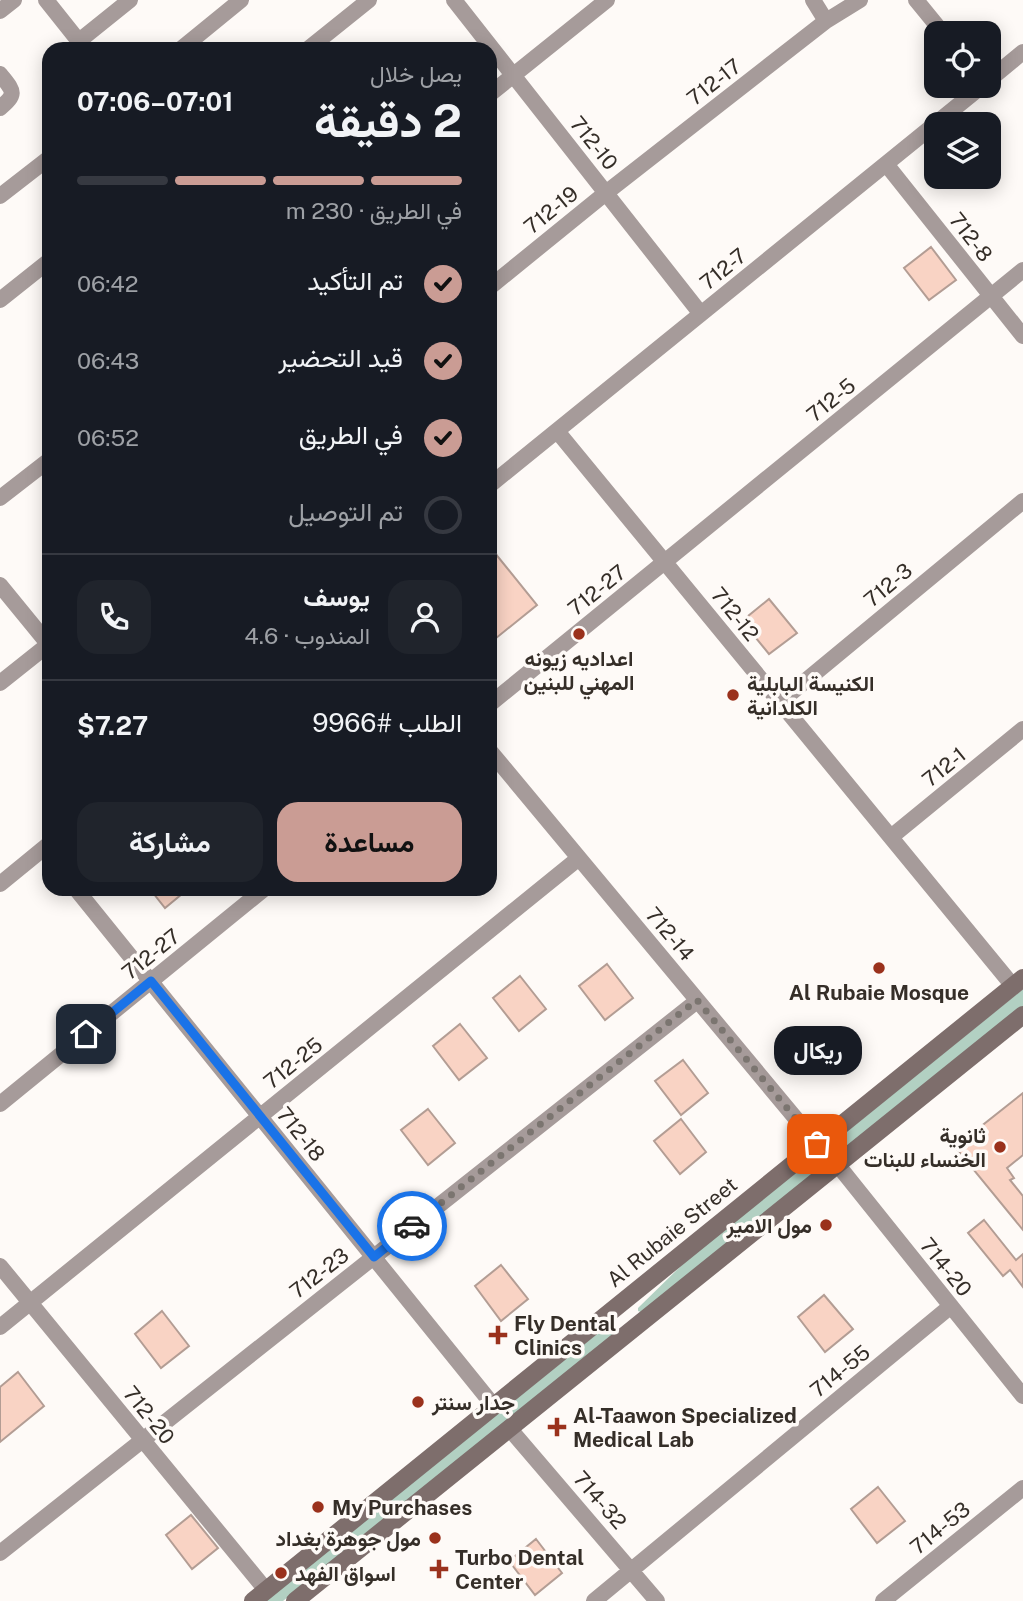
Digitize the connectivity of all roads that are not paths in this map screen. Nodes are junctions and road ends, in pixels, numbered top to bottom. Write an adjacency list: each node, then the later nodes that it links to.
1 (14, 0): 11 (street)
2 (46, 0): 14 (street)
3 (130, 0): 15 (street)
4 (241, 0): 16 (street)
5 (369, 0): 17 (street)
6 (454, 0): 18 (street, 712-10)
7 (607, 0): 23 (street)
8 (813, 0): 12 (street)
9 (860, 0): 12 (street, 712-17)
10 (916, 0): 13 (street)
11 (0, 11)
12 (827, 21): 29 (street, 712-17)
13 (933, 21)
14 (80, 42)
15 (85, 42)
16 (190, 42)
17 (317, 42)
18 (487, 42)
19 (1023, 52): 21 (street)
20 (497, 55): 23 (street, 712-10)
21 (1001, 70)
22 (0, 74): 26 (street)
23 (513, 75): 24 (street); 29 (street, 712-10)
24 (497, 88)
25 (967, 98): 28 (street, 712-7)
26 (0, 108)
27 (42, 164): 30 (street)
28 (886, 164): 34 (street, 712-8); 36 (street, 712-7)
29 (607, 192): 33 (street, 712-19); 36 (street, 712-10)
30 (0, 195)
31 (42, 267): 35 (street)
32 (1023, 270): 34 (street, 712-5)
33 (497, 281)
34 (991, 296): 37 (street, 712-8); 43 (street, 712-5)
35 (0, 300)
36 (701, 314): 38 (street, 712-7)
37 (1023, 336)
38 (557, 431): 40 (street, 712-7); 43 (street, 712-12)
39 (42, 465): 41 (street)
40 (497, 479)
41 (0, 498)
42 (1023, 501): 49 (street, 712-3)
43 (665, 562): 48 (street, 712-27); 49 (street, 712-12)
44 (0, 585): 45 (street)
45 (42, 636)
46 (42, 650): 47 (street)
47 (0, 683)
48 (497, 698)
49 (780, 702): 52 (street, 712-12)
50 (1023, 729): 52 (street, 712-1)
51 (497, 759): 54 (street, 712-14)
52 (891, 837): 59 (street, 712-12)
53 (42, 853): 55 (street)
54 (579, 858): 60 (street, 712-14); 63 (street, 712-25)
55 (0, 884)
56 (82, 896): 58 (street, 712-18)
57 (255, 896): 58 (street, 712-27)
58 (151, 981): 62 (street, 712-27); 63 (street, 712-18)
59 (1018, 982): 64 (street, Al Rubaie Street)
60 (697, 1000): 64 (street, 712-14); 66 (street, 712-23)
61 (1023, 1014): 65 (street)
62 (0, 1104)
63 (260, 1116): 66 (street, 712-18); 68 (street, 712-25)
64 (817, 1144): 70 (street, Al Rubaie Street)
65 (837, 1164): 69 (street, 714-20); 72 (street)
66 (374, 1257): 74 (street, 712-18); 76 (street, 712-23)
67 (0, 1266): 68 (street, 712-20)
68 (30, 1303): 71 (street, 712-25); 76 (street, 712-20)
69 (951, 1306): 73 (street, 714-20); 79 (street, 714-55)
70 (614, 1307): 72 (street); 74 (street, Al Rubaie Street)
71 (0, 1327)
72 (633, 1329): 75 (street)
73 (1023, 1396)
74 (493, 1405): 80 (street, Al Rubaie Street)
75 (509, 1428): 79 (street, 714-32); 81 (street)
76 (143, 1440): 78 (street, 712-23); 80 (street, 712-20)
77 (1023, 1488): 84 (street, 714-53)
78 (0, 1553)
79 (632, 1570): 82 (street, 714-55); 83 (street, 714-32)
80 (259, 1596)
81 (295, 1601)
82 (594, 1601)
83 (657, 1601)
84 (883, 1601)

